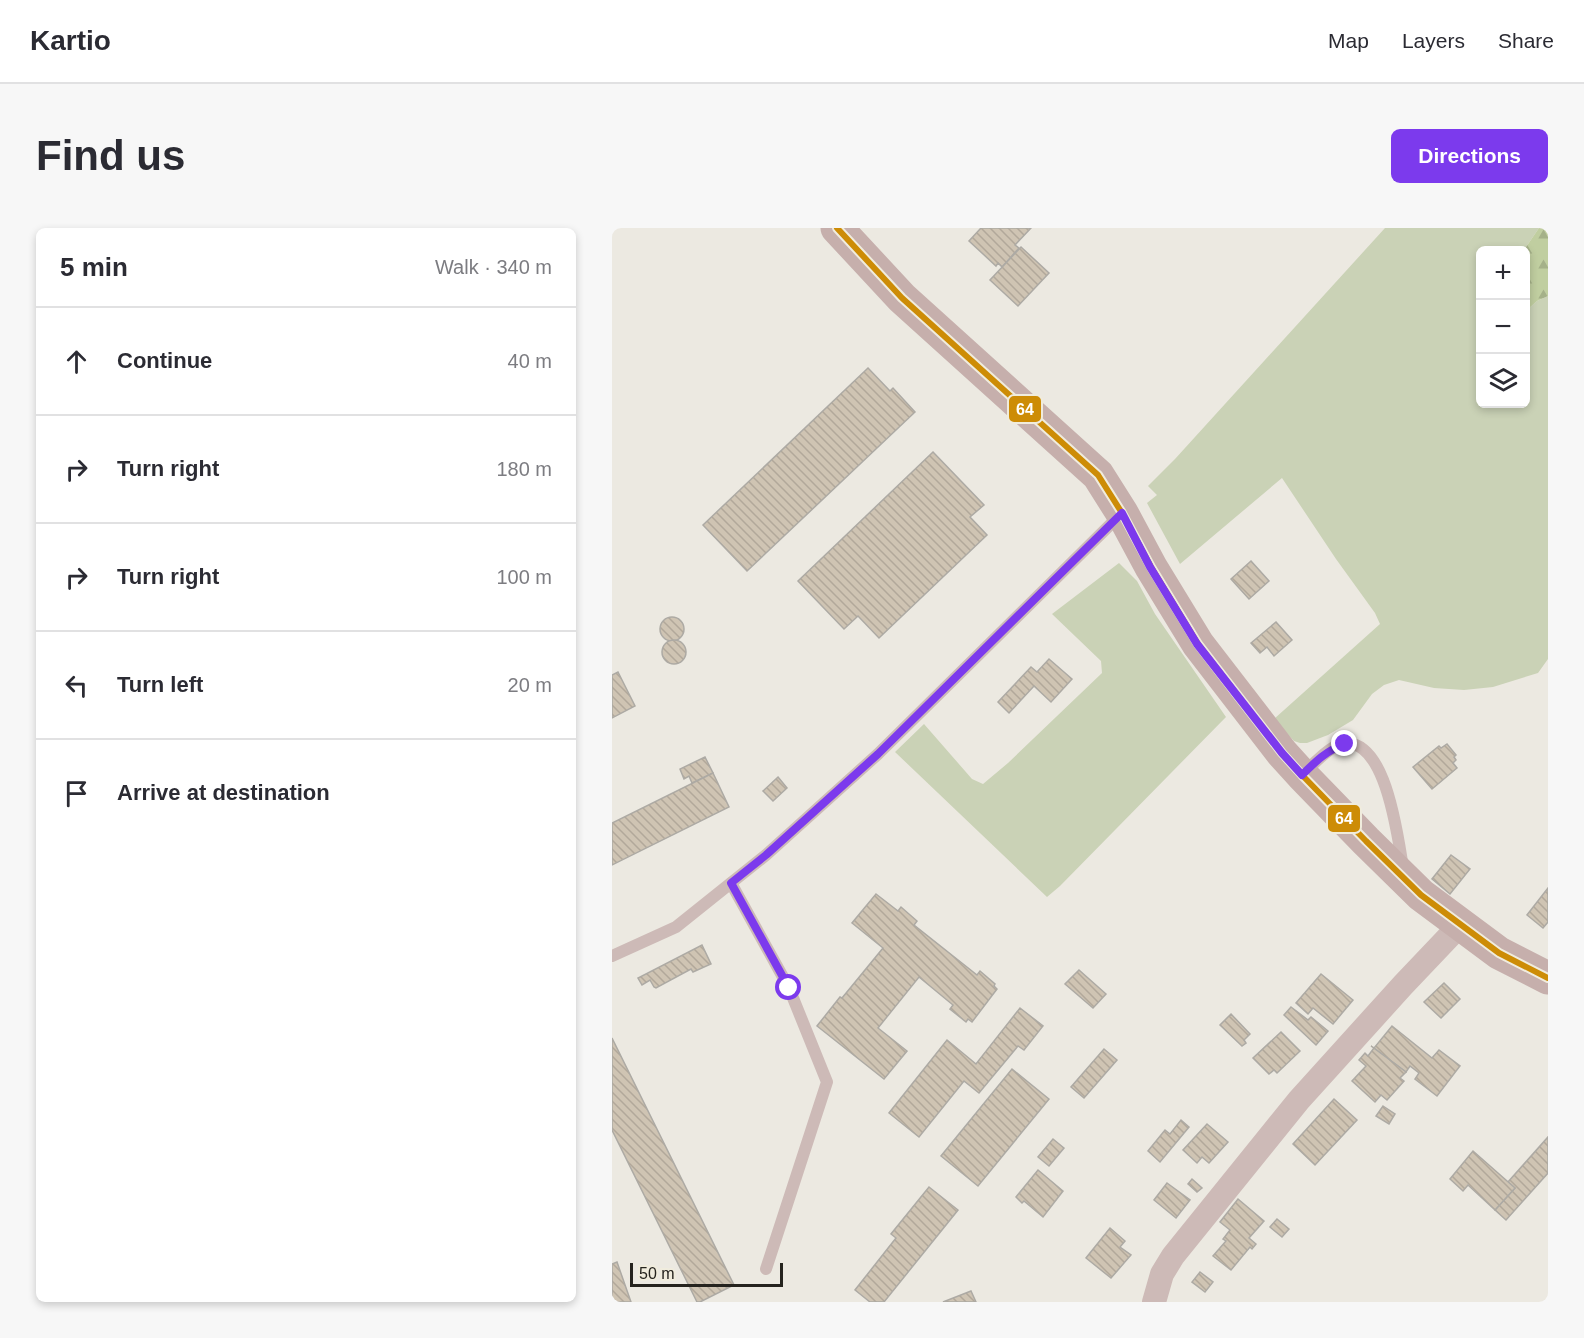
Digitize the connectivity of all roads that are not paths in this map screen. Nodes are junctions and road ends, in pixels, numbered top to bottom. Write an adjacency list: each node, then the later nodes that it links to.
1 (837, 228): 2 (street)
2 (1122, 513): 3 (street); 5 (lane)
3 (1302, 775): 4 (street); 4 (lane)
4 (1405, 880): 6 (street)
5 (731, 883): 7 (lane); 9 (lane)
6 (1460, 925): 8 (street); 10 (street)
7 (612, 956)
8 (1548, 978)
9 (766, 1269)
10 (1154, 1302)

